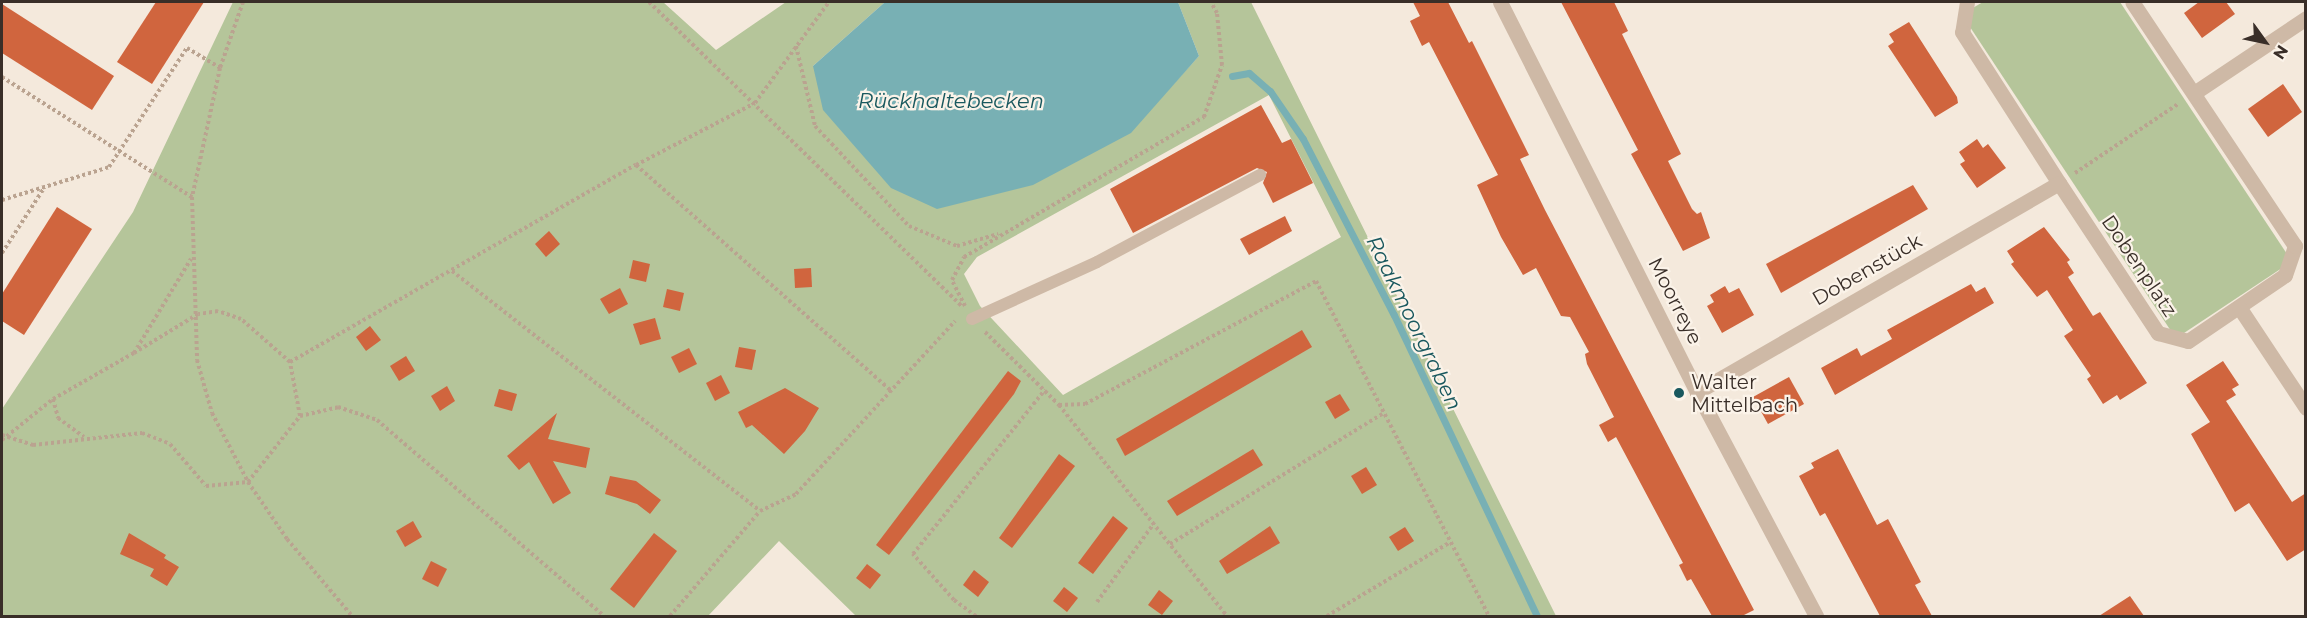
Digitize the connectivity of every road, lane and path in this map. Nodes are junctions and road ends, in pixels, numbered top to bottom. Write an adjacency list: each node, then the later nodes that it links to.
1 (243, 2): 10 (path)
2 (649, 2): 13 (path)
3 (829, 2): 9 (path)
4 (1211, 2): 21 (path)
5 (1500, 2): 32 (street, Moorreye)
6 (1967, 2): 17 (street, Dobenplatz)
7 (2132, 2): 12 (street, Dobenplatz)
8 (2306, 18): 12 (street)
9 (796, 45): 13 (path); 21 (path)
10 (220, 68): 14 (path); 19 (path)
11 (2, 77): 14 (path)
12 (2194, 93): 17 (path); 25 (street, Dobenplatz)
13 (755, 103): 15 (path); 27 (path)
14 (120, 152): 18 (path); 19 (path)
15 (636, 165): 24 (path); 31 (path)
16 (1260, 175): 27 (lane)
17 (2059, 183): 25 (street, Dobenplatz); 32 (street, Dobenstück)
18 (44, 187): 20 (path); 22 (path)
19 (192, 197): 23 (path)
20 (2, 200)
21 (1004, 232): 27 (path)
22 (2, 253)
23 (191, 258): 26 (path); 28 (path)
24 (452, 271): 29 (path); 41 (path)
25 (2239, 307): 35 (street)
26 (198, 314): 28 (path); 29 (path); 40 (path)
27 (969, 314): 30 (path); 31 (path)
28 (134, 353): 33 (path)
29 (290, 362): 37 (path)
30 (1045, 390): 34 (path); 49 (path)
31 (891, 391): 41 (path)
32 (1697, 392): 53 (street, Moorreye)
33 (53, 399): 38 (path); 39 (path)
34 (1059, 405): 36 (path); 42 (path)
35 (2306, 408)
36 (1382, 414): 43 (path); 44 (path)
37 (300, 416): 40 (path); 47 (path)
38 (84, 437): 39 (path); 40 (path)
39 (2, 438)
40 (248, 483): 46 (path)
41 (760, 511): 48 (path)
42 (1152, 526): 44 (path); 45 (path)
43 (1449, 543): 51 (path); 52 (path)
44 (1170, 544): 50 (path)
45 (1097, 602)
46 (352, 616)
47 (604, 616)
48 (670, 616)
49 (976, 616)
50 (1227, 616)
51 (1327, 616)
52 (1489, 616)
53 (1816, 616)

